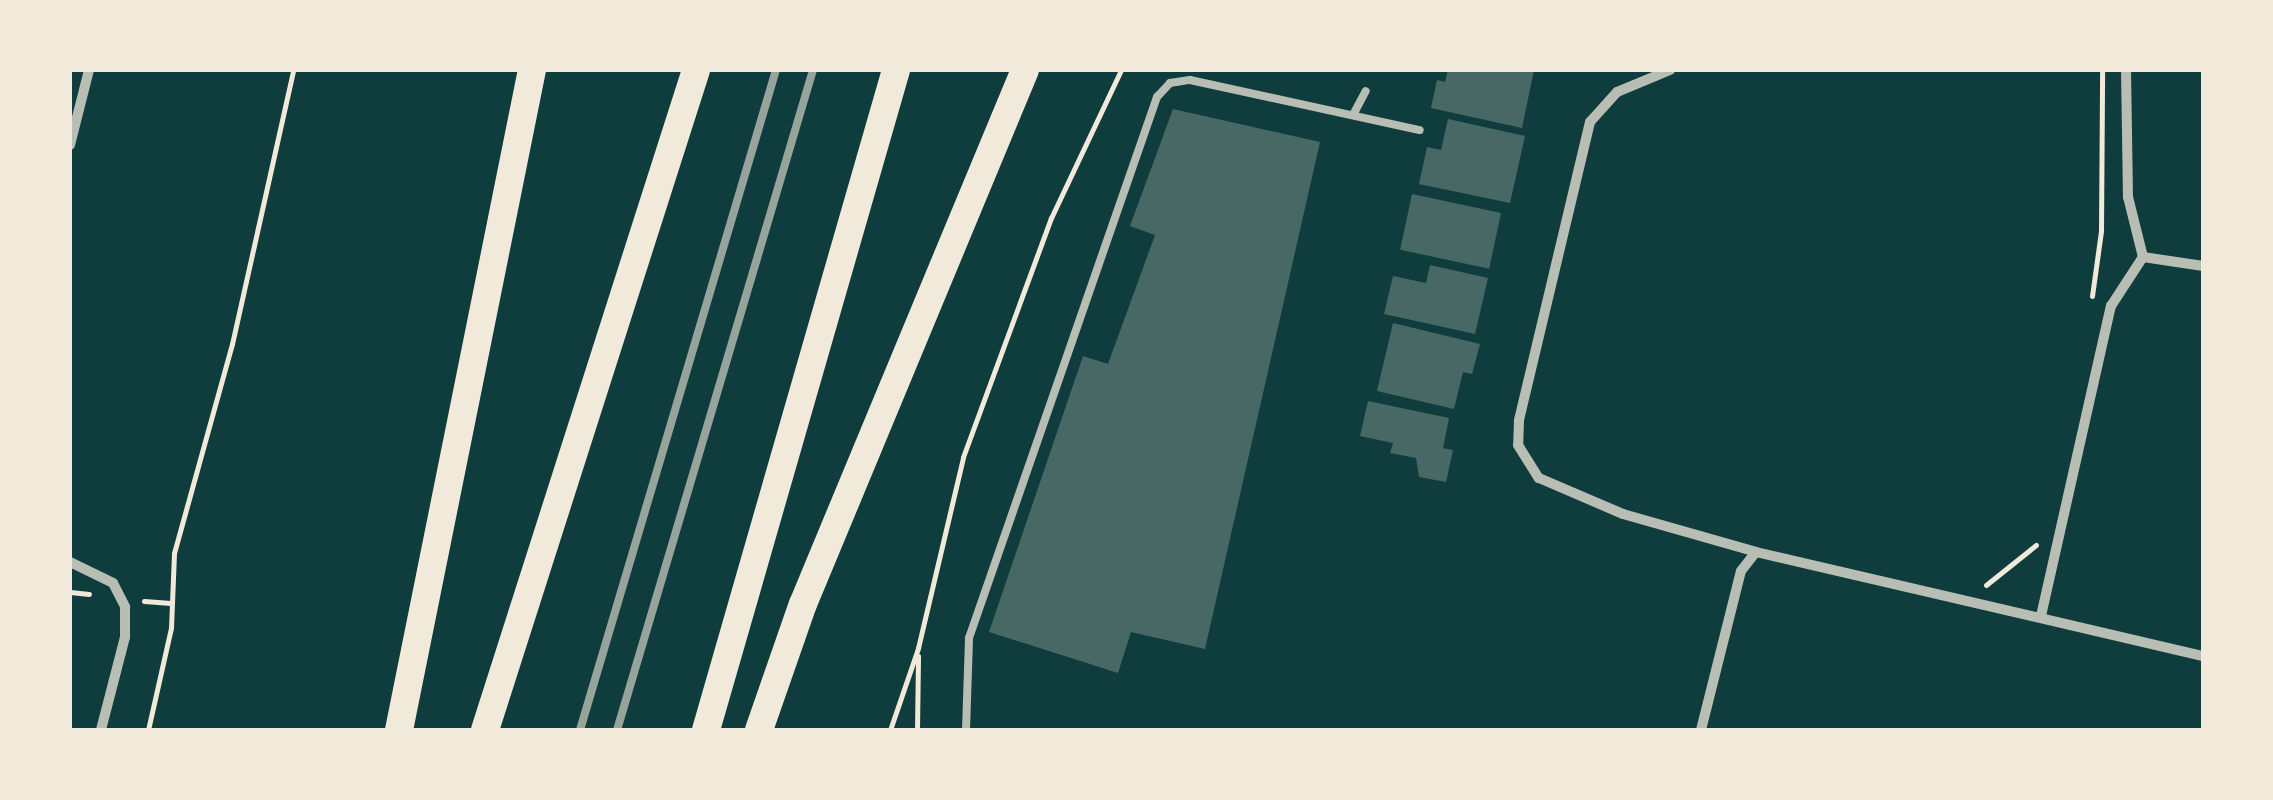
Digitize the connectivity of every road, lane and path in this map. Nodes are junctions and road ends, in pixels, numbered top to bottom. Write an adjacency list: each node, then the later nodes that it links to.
1 (89, 70): 14 (street)
2 (294, 70): 26 (path)
3 (532, 70): 27 (highway)
4 (696, 70): 28 (highway)
5 (896, 70): 29 (highway)
6 (1025, 70): 30 (highway)
7 (1121, 70): 23 (path)
8 (1670, 70): 19 (street)
9 (2102, 70): 17 (path)
10 (2126, 70): 15 (street)
11 (1366, 91): 12 (lane)
12 (1353, 115): 13 (lane); 33 (lane)
13 (1420, 130)
14 (70, 145)
15 (2142, 257): 16 (street); 22 (street)
16 (2203, 266)
17 (2090, 307)
18 (2042, 526): 21 (path)
19 (1756, 552): 21 (street); 34 (street)
20 (70, 562): 25 (street)
21 (1970, 598): 22 (street)
22 (2041, 616): 24 (street)
23 (918, 648): 31 (path); 32 (path)
24 (2203, 656)
25 (101, 730)
26 (148, 730)
27 (399, 730)
28 (486, 730)
29 (706, 730)
30 (759, 730)
31 (890, 730)
32 (917, 730)
33 (966, 730)
34 (1701, 730)

